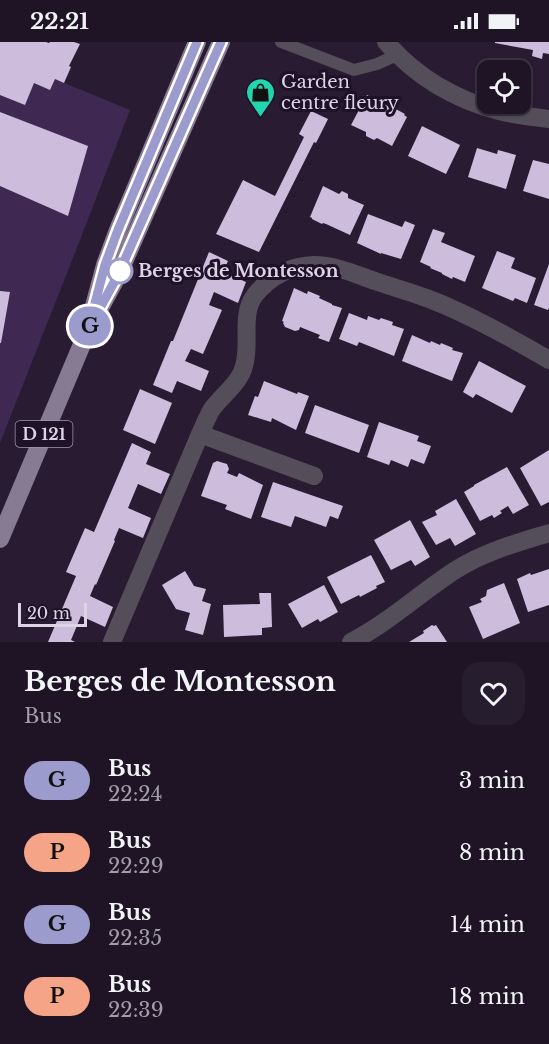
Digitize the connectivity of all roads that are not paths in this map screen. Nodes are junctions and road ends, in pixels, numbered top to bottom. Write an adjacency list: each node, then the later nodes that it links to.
1 (197, 42): 6 (main road, D 121)
2 (221, 42): 6 (main road, D 121)
3 (281, 42): 4 (lane)
4 (392, 49): 5 (street)
5 (549, 119)
6 (88, 330): 11 (main road, D 121)
7 (549, 360): 8 (street)
8 (200, 434): 9 (street); 12 (street)
9 (314, 476)
10 (549, 533): 13 (street)
11 (0, 539)
12 (119, 640)
13 (351, 642)

